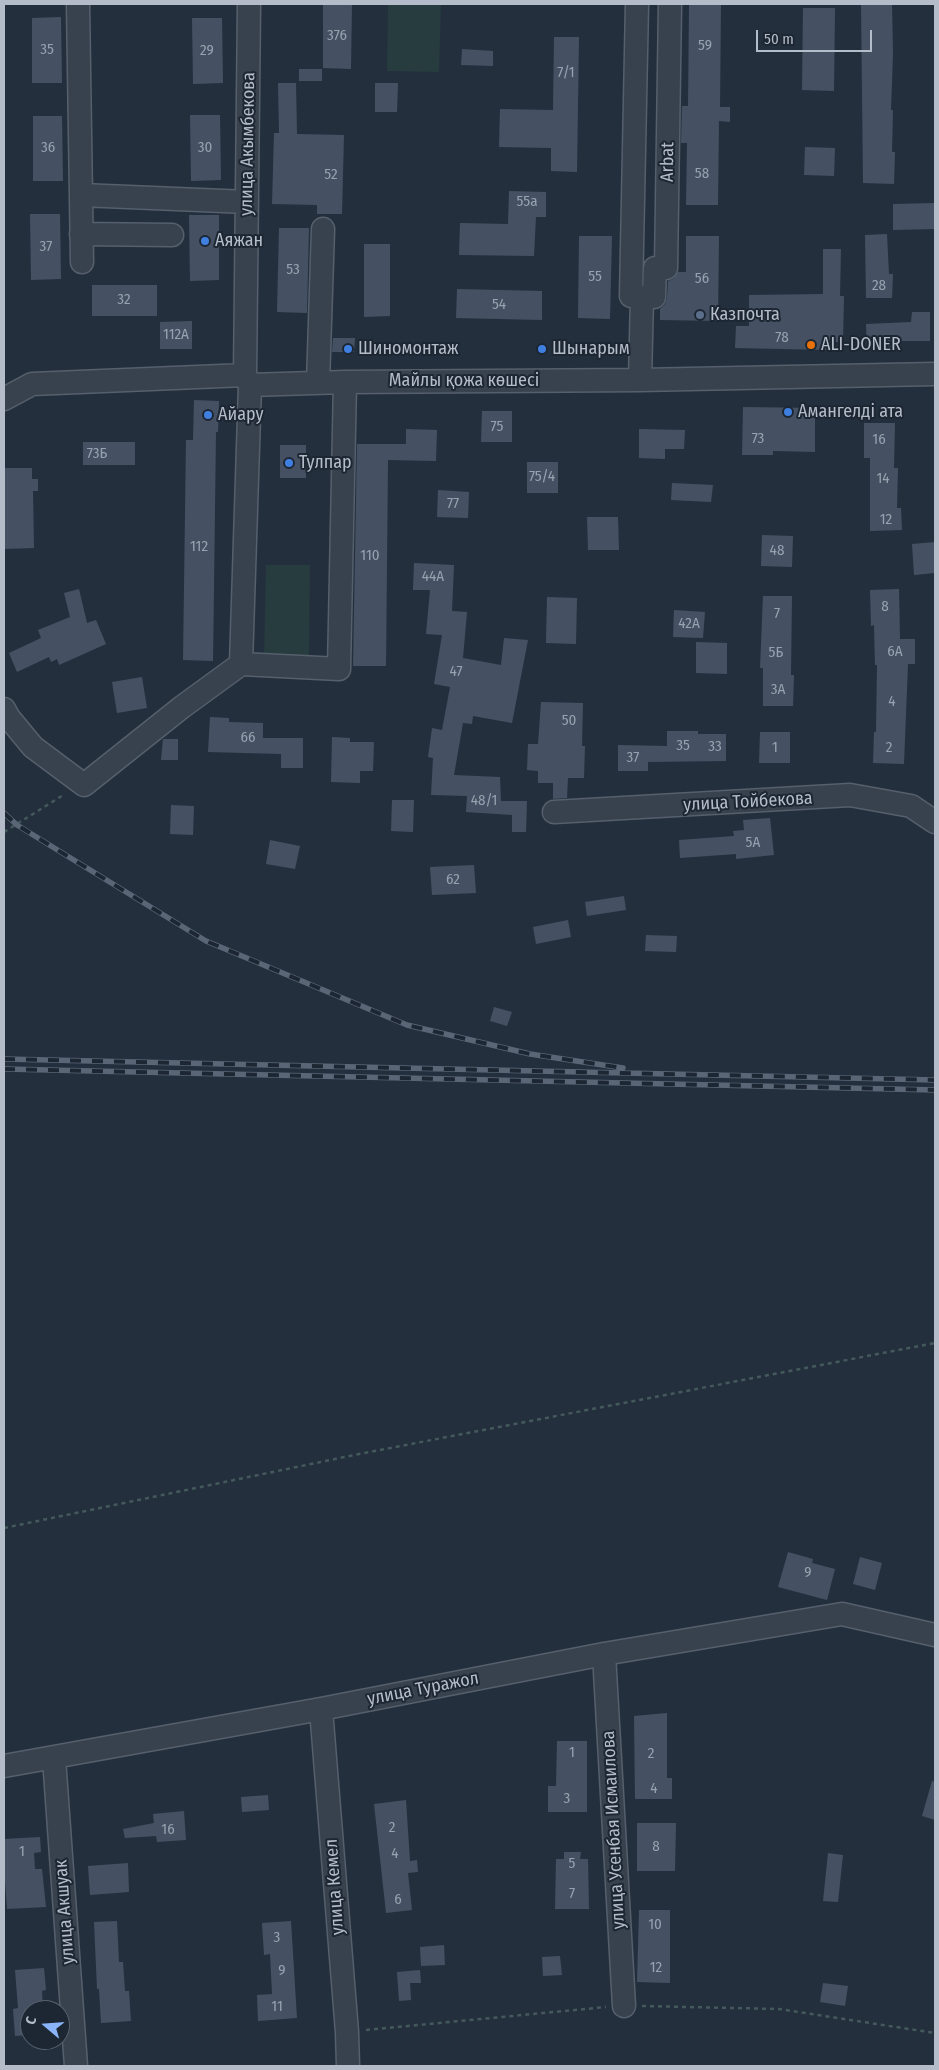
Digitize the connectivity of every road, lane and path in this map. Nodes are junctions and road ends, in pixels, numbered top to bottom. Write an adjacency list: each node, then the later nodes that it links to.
1 (78, 4): 5 (street)
2 (243, 4): 6 (street, улица Акымбекова)
3 (637, 4): 11 (street, Arbat)
4 (670, 4): 11 (street, Arbat)
5 (80, 195): 6 (street); 8 (street)
6 (247, 202): 13 (street, улица Акымбекова)
7 (323, 229): 16 (street)
8 (81, 234): 9 (street); 10 (street)
9 (172, 235)
10 (82, 262)
11 (642, 297): 14 (street)
12 (935, 374): 14 (street, Майлы қожа көшесі)
13 (247, 380): 16 (street, Майлы қожа көшесі); 17 (street, Майлы қожа көшесі); 18 (street, улица Акымбекова)
14 (640, 380): 15 (street, Майлы қожа көшесі)
15 (345, 382): 16 (street, Майлы қожа көшесі); 18 (street)
16 (318, 383)
17 (4, 399)
18 (241, 664): 20 (street)
19 (4, 709): 20 (street)
20 (84, 785): 23 (path)
21 (554, 812): 22 (street, улица Тойбекова)
22 (935, 822)
23 (4, 832)
24 (935, 1343): 25 (path)
25 (4, 1528)
26 (935, 1635): 27 (street, улица Туражол)
27 (604, 1654): 28 (street, улица Туражол); 31 (street, улица Усенбая Исмаилова)
28 (321, 1709): 29 (street, улица Туражол); 33 (street, улица Кемел)
29 (54, 1758): 30 (street, улица Туражол); 32 (street, улица Акшуак)
30 (4, 1766)
31 (624, 2006)
32 (76, 2066)
33 (348, 2066)

